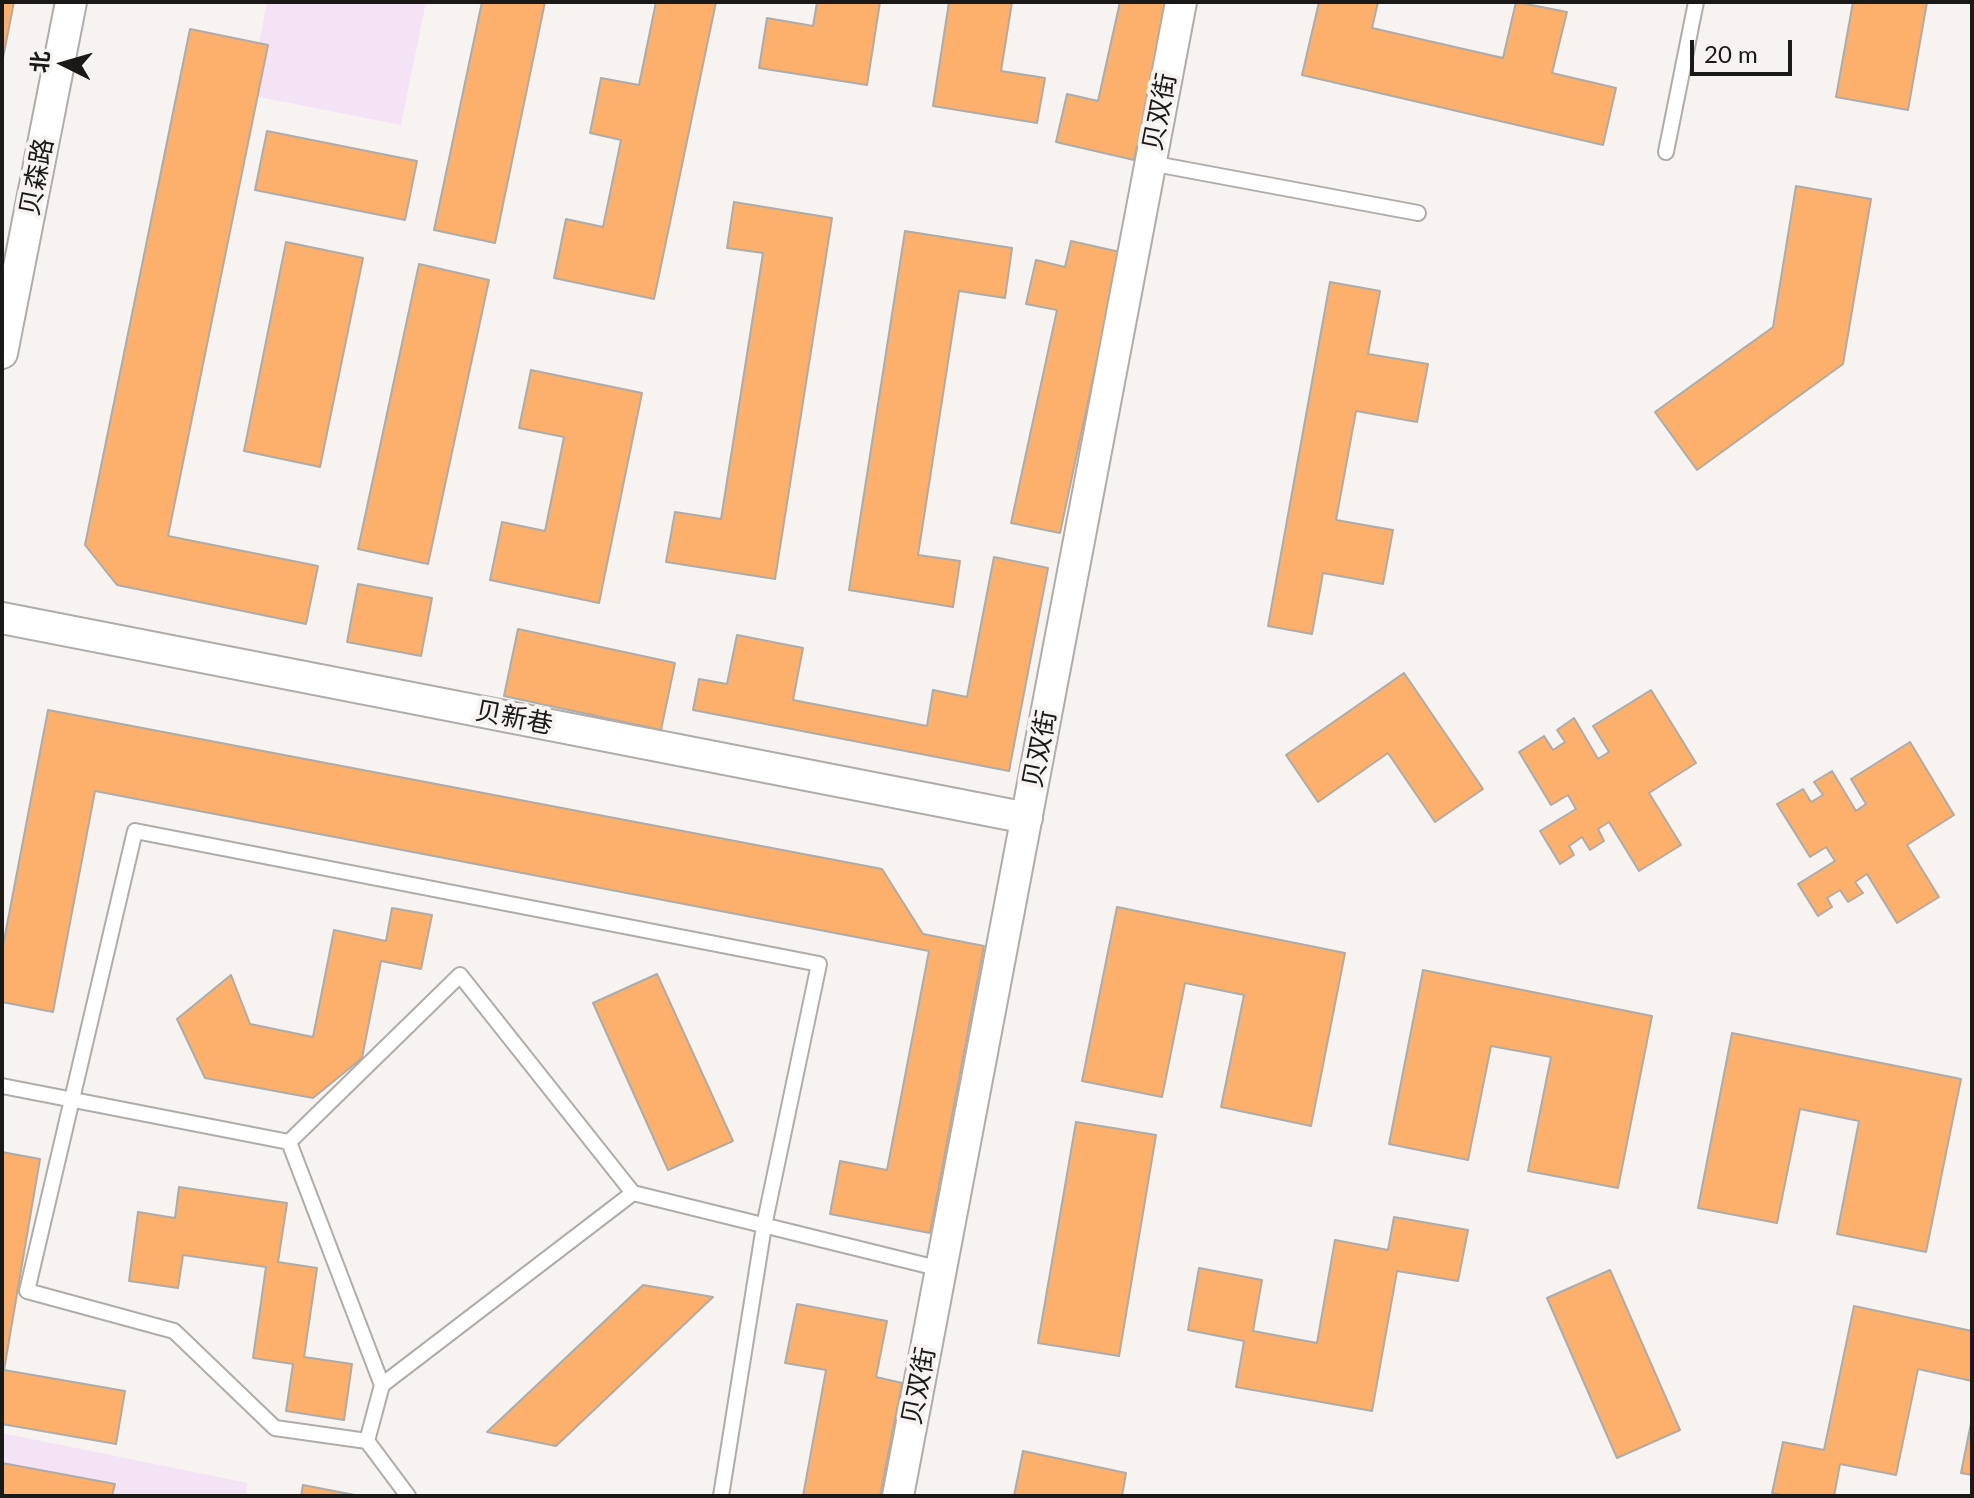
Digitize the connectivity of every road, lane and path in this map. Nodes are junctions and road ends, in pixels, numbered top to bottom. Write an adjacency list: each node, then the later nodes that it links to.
1 (71, 2): 7 (street, 贝森路)
2 (1181, 2): 5 (street, 贝双街)
3 (1696, 2): 4 (lane)
4 (1666, 152)
5 (1150, 163): 6 (lane); 9 (street, 贝双街)
6 (1418, 213)
7 (2, 353)
8 (2, 618): 9 (street, 贝新巷)
9 (1027, 818): 15 (street, 贝双街)
10 (2, 1086): 11 (lane)
11 (73, 1100): 12 (lane); 14 (lane); 17 (lane)
12 (289, 1142): 13 (lane); 16 (lane)
13 (633, 1193): 14 (lane); 16 (lane)
14 (764, 1226): 15 (lane); 19 (lane)
15 (941, 1269): 20 (street, 贝双街)
16 (382, 1385): 17 (lane)
17 (367, 1441): 18 (lane)
18 (408, 1496)
19 (721, 1496)
20 (898, 1496)

